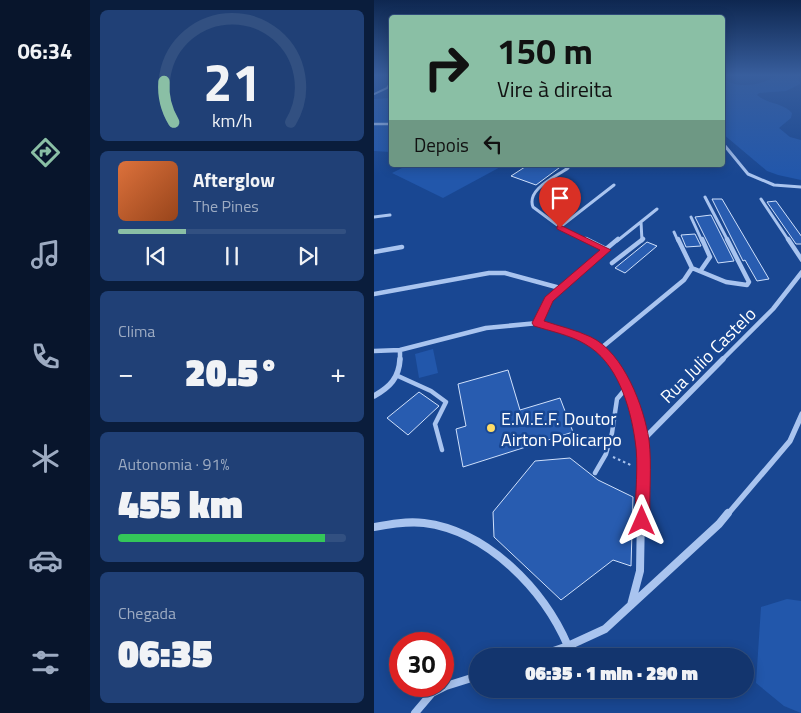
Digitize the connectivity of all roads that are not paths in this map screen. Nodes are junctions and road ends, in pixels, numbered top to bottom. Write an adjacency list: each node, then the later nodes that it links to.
1 (374, 124): 2 (street)
2 (389, 124)
3 (725, 146): 6 (street)
4 (568, 168): 14 (street)
5 (614, 186): 14 (street)
6 (801, 187)
7 (705, 197): 22 (street)
8 (761, 199): 19 (street)
9 (657, 209): 13 (street)
10 (390, 214): 11 (street)
11 (374, 217)
12 (691, 217): 22 (street)
13 (641, 222): 17 (street); 20 (street)
14 (560, 228): 17 (street)
15 (674, 232): 21 (street)
16 (402, 246): 18 (street)
17 (606, 250): 24 (street)
18 (374, 252)
19 (801, 260)
20 (612, 263)
21 (692, 268): 22 (street); 28 (street)
22 (701, 270)
23 (801, 272): 34 (street, Rua Julio Castelo)
24 (560, 288): 25 (street); 26 (street)
25 (374, 294)
26 (538, 323): 27 (street); 28 (street)
27 (400, 350): 29 (street); 30 (street)
28 (600, 350): 31 (street)
29 (374, 351)
30 (398, 376): 32 (street); 35 (lane)
31 (628, 387): 34 (street); 36 (lane)
32 (374, 396)
33 (801, 414): 38 (street)
34 (642, 441): 38 (street)
35 (442, 450)
36 (595, 473)
37 (374, 527): 39 (street)
38 (631, 605): 39 (street)
39 (568, 646): 40 (street)
40 (562, 648)
41 (469, 679): 42 (street)
42 (416, 713)

